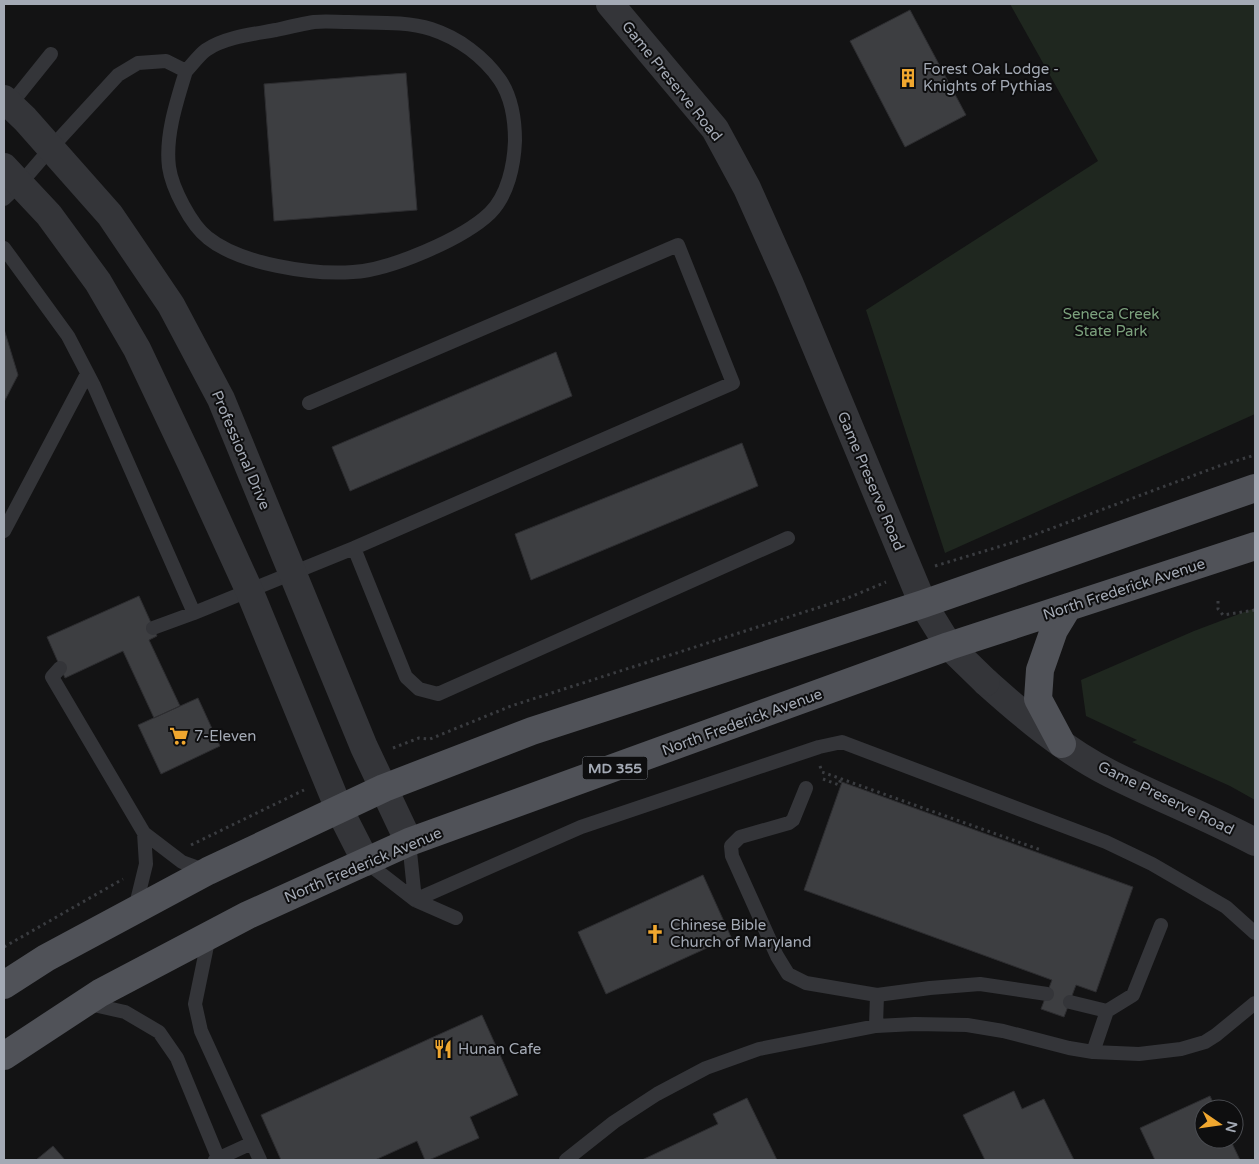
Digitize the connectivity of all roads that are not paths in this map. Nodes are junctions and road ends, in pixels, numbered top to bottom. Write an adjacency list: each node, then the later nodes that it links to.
1 (610, 4): 17 (street, Game Preserve Road)
2 (51, 54): 4 (lane)
3 (186, 71): 3 (lane); 5 (lane)
4 (7, 102): 5 (street, Professional Drive)
5 (51, 148): 6 (lane); 15 (street, Professional Drive)
6 (9, 184): 16 (street)
7 (4, 248): 8 (lane)
8 (87, 374): 11 (lane); 19 (lane)
9 (308, 403): 14 (lane)
10 (1255, 488): 17 (main road)
11 (4, 531)
12 (788, 538): 14 (lane)
13 (1255, 546): 18 (main road, North Frederick Avenue / MD 355)
14 (354, 548): 15 (lane)
15 (292, 572): 16 (lane); 24 (street, Professional Drive)
16 (249, 590): 19 (lane); 26 (street)
17 (923, 604): 21 (street, Game Preserve Road); 24 (main road)
18 (1068, 607): 21 (main road, North Frederick Avenue / MD 355); 23 (main road)
19 (194, 613): 20 (lane)
20 (153, 628)
21 (949, 646): 23 (street, Game Preserve Road); 28 (main road, North Frederick Avenue / MD 355)
22 (60, 668): 27 (lane)
23 (1062, 744): 29 (street, Game Preserve Road)
24 (384, 788): 26 (main road); 28 (street, Professional Drive)
25 (806, 788): 39 (lane)
26 (339, 809): 30 (street); 31 (main road)
27 (144, 834): 31 (lane); 33 (lane)
28 (409, 842): 30 (main road, North Frederick Avenue / MD 355); 32 (lane)
29 (1255, 842)
30 (366, 862): 32 (lane); 37 (main road, North Frederick Avenue / MD 355)
31 (208, 871): 33 (main road)
32 (414, 900): 34 (lane); 36 (lane)
33 (134, 911): 38 (main road)
34 (456, 918)
35 (1161, 925): 44 (lane)
36 (1255, 933)
37 (209, 936): 42 (main road, North Frederick Avenue / MD 355); 48 (lane)
38 (4, 986)
39 (877, 994): 40 (lane); 45 (lane)
40 (1046, 994)
41 (1070, 1002): 44 (lane)
42 (84, 1003): 47 (main road, North Frederick Avenue / MD 355); 49 (lane)
43 (1255, 1003): 46 (lane)
44 (1107, 1011): 46 (lane)
45 (876, 1026): 46 (lane); 51 (lane)
46 (1093, 1052)
47 (4, 1056)
48 (252, 1142): 49 (lane); 50 (lane)
49 (217, 1159)
50 (260, 1160)
51 (566, 1160)

